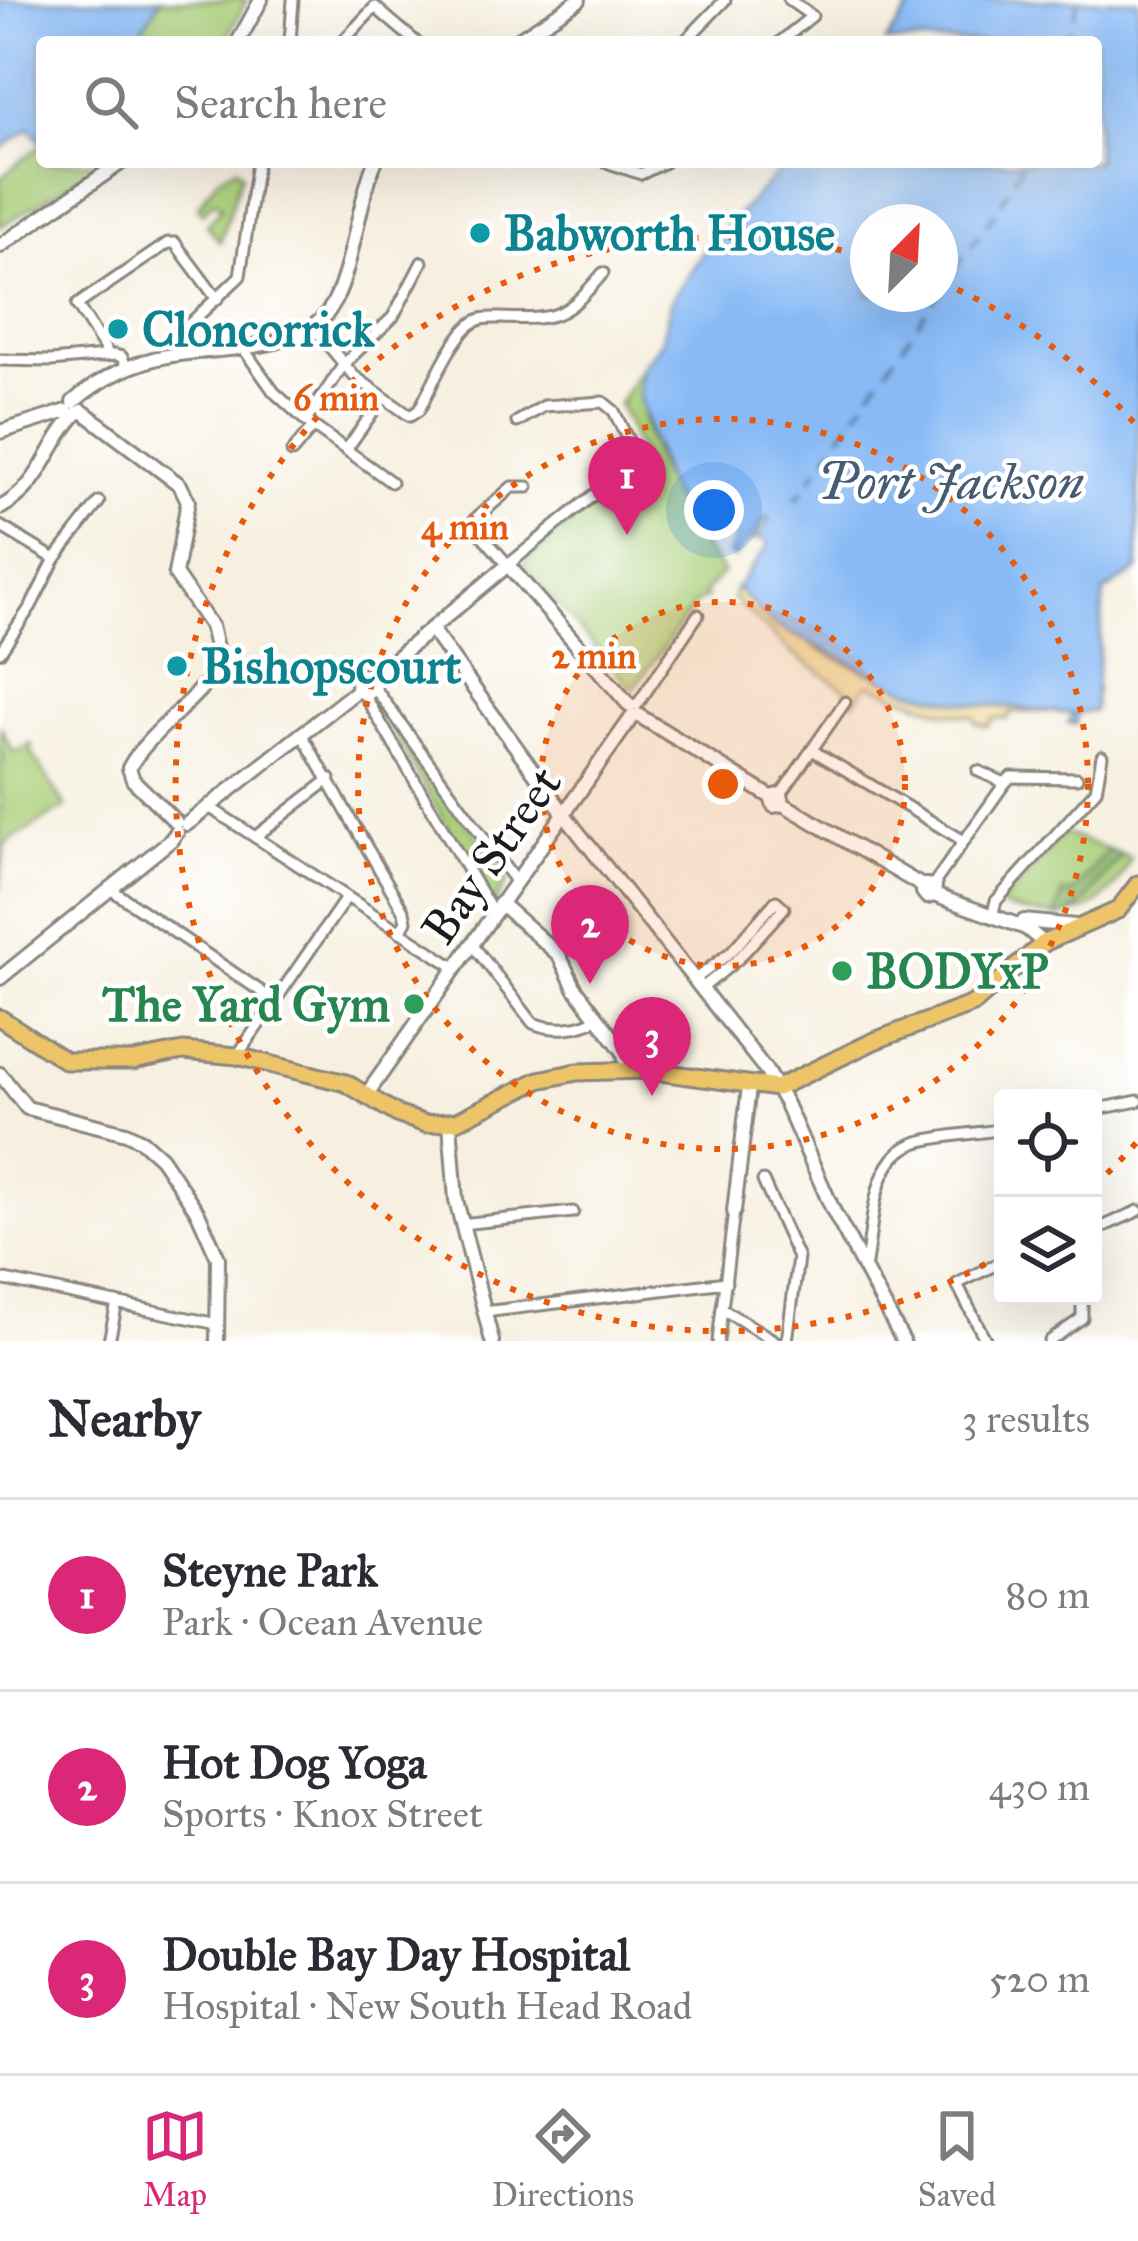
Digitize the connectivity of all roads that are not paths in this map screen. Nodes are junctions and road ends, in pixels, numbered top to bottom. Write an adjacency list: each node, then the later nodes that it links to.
1 (261, 0): 7 (street)
2 (293, 0): 8 (street)
3 (579, 0): 11 (street)
4 (725, 0): 12 (street)
5 (789, 0): 13 (street)
6 (378, 3): 9 (street); 10 (street)
7 (241, 36)
8 (290, 36)
9 (348, 36)
10 (410, 36)
11 (523, 36)
12 (690, 36)
13 (787, 36)
14 (113, 168): 19 (street)
15 (256, 168): 22 (street)
16 (373, 168): 23 (street)
17 (624, 168): 18 (street)
18 (653, 168)
19 (0, 246)
20 (422, 262): 28 (street)
21 (603, 273): 30 (street)
22 (217, 299): 25 (street); 26 (street)
23 (313, 327): 24 (street); 28 (street)
24 (243, 348): 25 (street); 34 (street)
25 (176, 354): 29 (street)
26 (109, 355): 27 (street); 29 (street)
27 (0, 360)
28 (344, 364): 30 (street); 34 (street)
29 (128, 368): 31 (street)
30 (383, 398): 37 (street)
31 (76, 408): 32 (street); 35 (street); 64 (street)
32 (36, 419): 35 (street); 36 (street)
33 (517, 422): 45 (street)
34 (309, 424): 37 (street); 38 (street)
35 (64, 428): 42 (street)
36 (0, 433)
37 (346, 450): 39 (street)
38 (292, 452)
39 (391, 482)
40 (528, 487): 45 (street)
41 (99, 502): 44 (street)
42 (0, 508)
43 (0, 526): 44 (street)
44 (55, 559): 50 (street)
45 (508, 566): 46 (street); 47 (street)
46 (493, 578): 47 (street); 49 (street)
47 (522, 580): 53 (street)
48 (698, 615): 53 (street, Bay Street)
49 (431, 629): 51 (street); 63 (street)
50 (0, 652)
51 (367, 686): 54 (street); 67 (street); 72 (street)
52 (845, 702): 55 (street)
53 (634, 711): 61 (street); 63 (street, Bay Street)
54 (301, 733): 59 (street); 62 (street)
55 (812, 750): 61 (street); 66 (street)
56 (1102, 756): 73 (street)
57 (979, 771): 60 (street)
58 (1077, 778): 60 (street)
59 (330, 779): 65 (street); 76 (street)
60 (1005, 783): 66 (street)
61 (779, 798): 70 (street)
62 (209, 807): 64 (street); 65 (street)
63 (564, 813): 67 (street, Bay Street); 81 (street)
64 (180, 826): 69 (street)
65 (255, 837): 71 (street)
66 (964, 841): 70 (street)
67 (515, 881): 72 (street, Bay Street)
68 (1138, 884): 75 (main road)
69 (109, 888): 80 (street); 82 (street)
70 (930, 889): 73 (street)
71 (346, 898): 76 (street); 82 (street)
72 (496, 908): 78 (street, Bay Street); 85 (street)
73 (996, 917): 75 (street); 77 (street)
74 (766, 920): 81 (street)
75 (1090, 925): 77 (main road)
76 (400, 932): 79 (street)
77 (1044, 943): 91 (main road)
78 (472, 944): 79 (street, Bay Street); 85 (street)
79 (456, 968): 92 (street, Bay Street)
80 (0, 977)
81 (698, 984): 91 (street)
82 (275, 1001): 87 (street)
83 (0, 1006): 86 (main road)
84 (0, 1018): 86 (main road)
85 (597, 1018): 88 (street)
86 (39, 1046): 87 (main road)
87 (237, 1056): 92 (main road)
88 (628, 1070): 90 (main road); 95 (main road)
89 (0, 1074): 111 (street)
90 (749, 1087): 91 (main road); 98 (street)
91 (777, 1088): 104 (street)
92 (367, 1094): 95 (main road)
93 (1138, 1101): 94 (street)
94 (1102, 1108)
95 (450, 1123): 101 (street)
96 (994, 1130): 104 (street)
97 (763, 1181): 117 (street)
98 (734, 1211): 106 (street)
99 (1138, 1211): 102 (street)
100 (573, 1212): 101 (street)
101 (461, 1224): 110 (street)
102 (1102, 1227)
103 (994, 1265): 119 (street)
104 (865, 1268): 118 (street)
105 (0, 1279): 107 (street)
106 (726, 1282): 109 (street); 110 (street)
107 (117, 1303): 111 (street); 112 (street)
108 (1082, 1305): 120 (street)
109 (722, 1310): 115 (street); 116 (street)
110 (484, 1312): 114 (street)
111 (218, 1324): 113 (street)
112 (110, 1341)
113 (217, 1341)
114 (492, 1341)
115 (718, 1341)
116 (775, 1341)
117 (787, 1341)
118 (903, 1341)
119 (986, 1341)
120 (1050, 1341)

